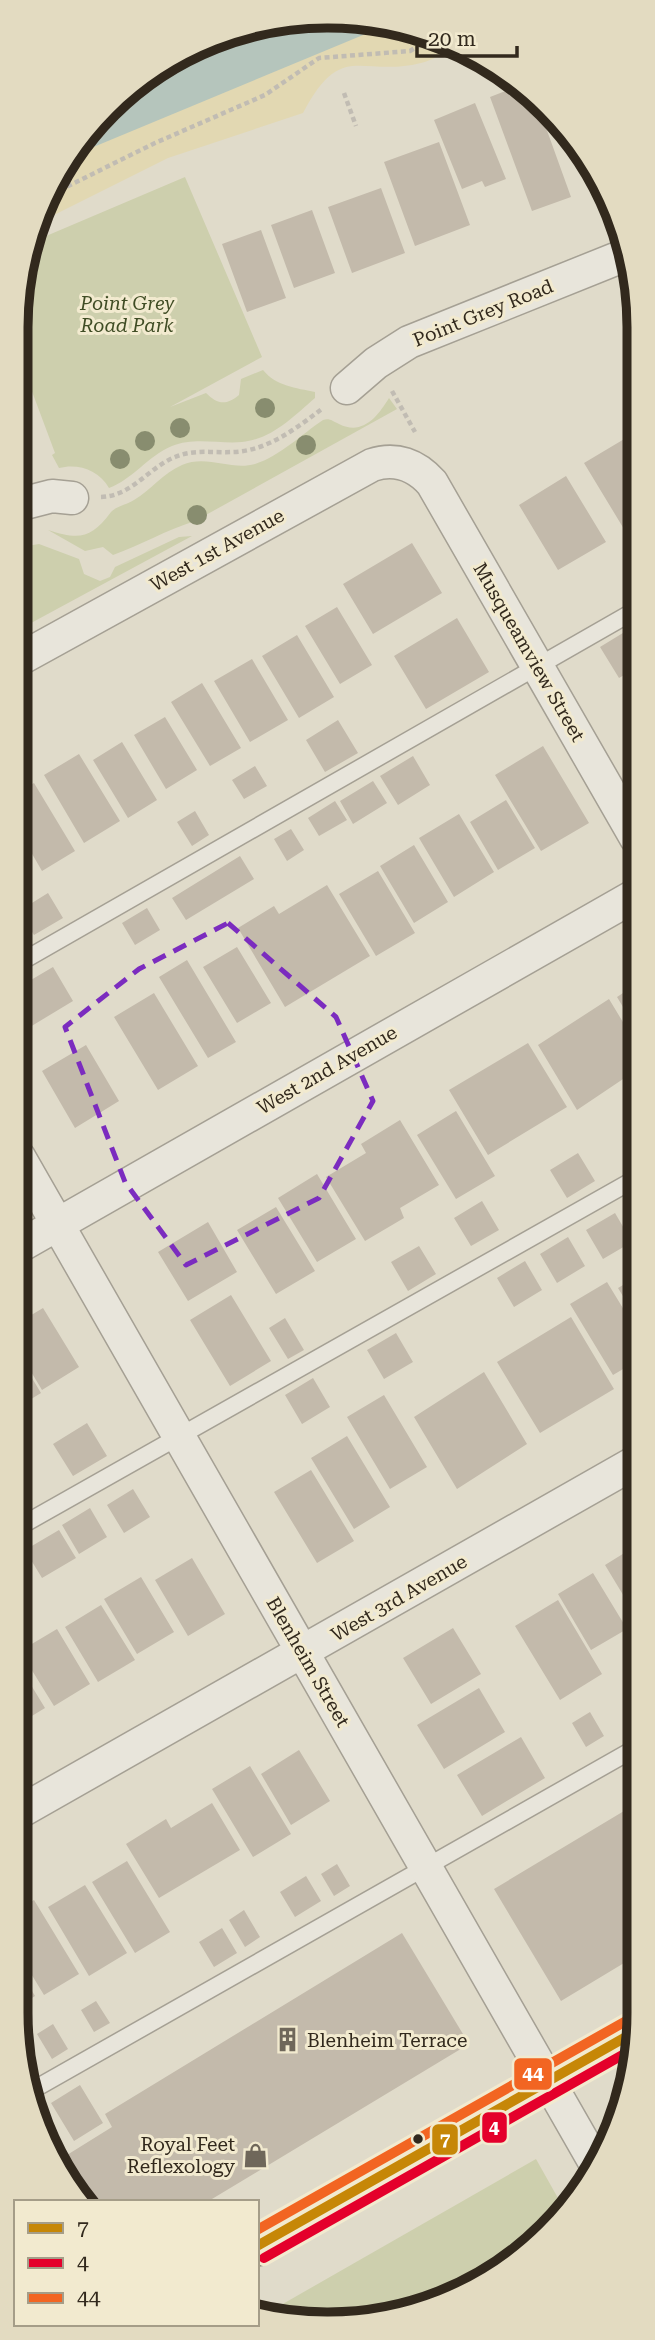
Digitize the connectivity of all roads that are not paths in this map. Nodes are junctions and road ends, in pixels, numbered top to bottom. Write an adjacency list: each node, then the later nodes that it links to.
1 (619, 258): 2 (street, Point Grey Road)
2 (347, 388)
3 (419, 469): 7 (street, West 1st Avenue); 8 (street, Musqueamview Street)
4 (72, 498): 5 (street)
5 (28, 502)
6 (627, 615): 8 (lane)
7 (28, 655)
8 (536, 666): 9 (street, Musqueamview Street); 11 (lane)
9 (627, 823)
10 (627, 899): 14 (street, West 2nd Avenue)
11 (28, 958)
12 (28, 1173): 14 (street, Blenheim Street)
13 (627, 1184): 16 (lane)
14 (57, 1224): 15 (street, West 2nd Avenue); 16 (street, Blenheim Street)
15 (28, 1241)
16 (179, 1437): 18 (lane); 19 (street, Blenheim Street)
17 (627, 1467): 19 (street, West 3rd Avenue)
18 (28, 1522)
19 (302, 1652): 21 (street, West 3rd Avenue); 22 (street, Blenheim Street)
20 (627, 1753): 22 (lane)
21 (28, 1807)
22 (426, 1868): 24 (street, Blenheim Street); 25 (lane)
23 (625, 2037): 24 (main road)
24 (549, 2082): 26 (street, Blenheim Street); 27 (main road)
25 (37, 2087)
26 (591, 2155)
27 (259, 2245)

